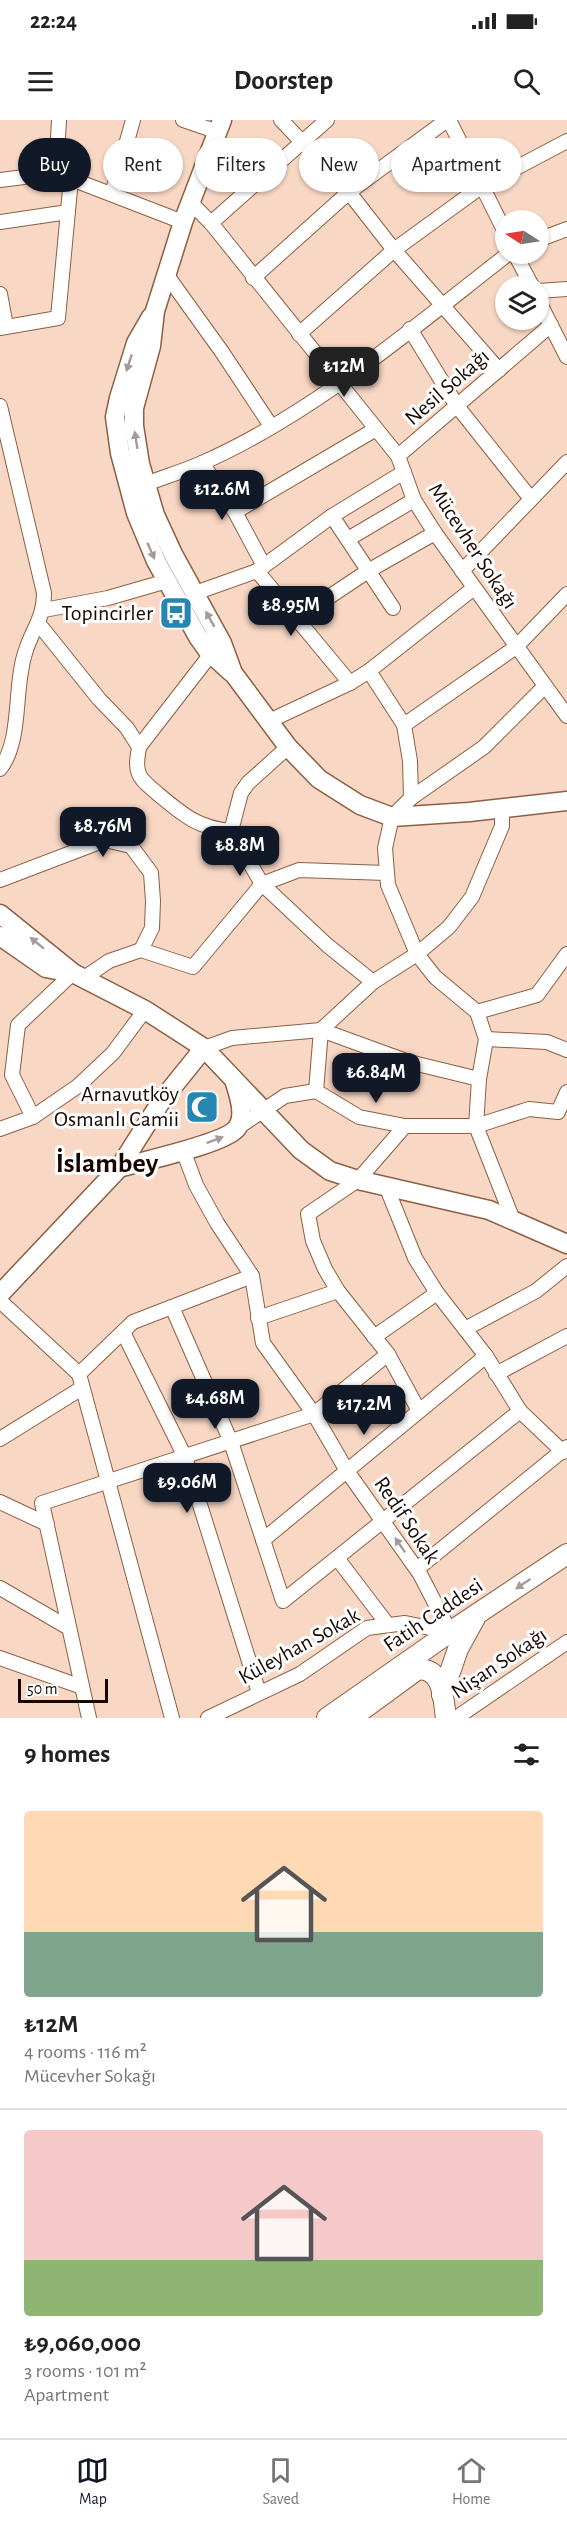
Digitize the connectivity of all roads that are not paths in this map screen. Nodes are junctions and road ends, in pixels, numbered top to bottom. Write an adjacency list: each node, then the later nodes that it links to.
1 (59, 120): 8 (street)
2 (133, 120): 23 (street)
3 (183, 120): 7 (street)
4 (281, 120): 11 (street)
5 (327, 120): 9 (street)
6 (448, 120): 10 (street); 15 (street)
7 (220, 126): 24 (main road)
8 (58, 138)
9 (306, 138)
10 (457, 138)
11 (299, 140)
12 (567, 141): 14 (street)
13 (299, 144): 29 (street)
14 (522, 165)
15 (379, 170)
16 (18, 178): 17 (street)
17 (0, 180)
18 (91, 186): 23 (street)
19 (70, 192): 25 (street)
20 (349, 192): 32 (street); 35 (street)
21 (474, 192): 32 (street)
22 (485, 192): 26 (street)
23 (112, 194): 28 (street)
24 (190, 202): 28 (main road); 29 (street, Mücevher Sokağı)
25 (68, 212): 27 (street); 43 (street)
26 (495, 212)
27 (0, 222)
28 (183, 222): 34 (main road)
29 (211, 223): 35 (street, Mücevher Sokağı)
30 (567, 229): 31 (street)
31 (549, 236)
32 (394, 250): 39 (street); 45 (street)
33 (495, 264): 39 (street)
34 (166, 274): 40 (main road); 51 (street)
35 (253, 278): 45 (street, Mücevher Sokağı)
36 (567, 289): 37 (street)
37 (549, 290)
38 (0, 294): 43 (street)
39 (442, 305): 44 (street); 47 (street)
40 (155, 311): 57 (main road, one-way to 40); 67 (main road, one-way to 67)
41 (549, 321): 42 (street)
42 (551, 325): 46 (street); 47 (street, Nesil Sokağı)
43 (3, 327)
44 (410, 330): 48 (street); 50 (street)
45 (299, 334): 48 (street, Mücevher Sokağı)
46 (565, 350)
47 (499, 370): 50 (street, Nesil Sokağı)
48 (339, 383): 51 (street); 52 (street, Mücevher Sokağı)
49 (0, 406): 72 (street)
50 (457, 406): 53 (street, Nesil Sokağı); 58 (street)
51 (271, 426): 55 (street)
52 (376, 429): 53 (street, Mücevher Sokağı); 60 (street)
53 (398, 456): 56 (street, Mücevher Sokağı)
54 (567, 462): 58 (street)
55 (202, 463): 57 (street); 60 (street)
56 (404, 471): 59 (street, Mücevher Sokağı); 61 (street)
57 (146, 484): 69 (main road)
58 (531, 499): 66 (street)
59 (414, 500): 62 (street, Mücevher Sokağı); 63 (street)
60 (235, 512): 64 (street)
61 (332, 516): 63 (street); 64 (street)
62 (435, 533): 65 (street); 66 (street, Mücevher Sokağı)
63 (348, 539): 65 (street)
64 (260, 568): 69 (street); 73 (street)
65 (368, 571): 71 (street); 73 (street)
66 (462, 571): 68 (street, Mücevher Sokağı)
67 (166, 581): 72 (street); 76 (main road)
68 (474, 588): 75 (street, Mücevher Sokağı); 77 (street)
69 (195, 593): 78 (main road, one-way to 69)
70 (567, 594): 75 (street)
71 (393, 608)
72 (44, 610): 74 (street)
73 (296, 619): 79 (street)
74 (38, 624): 85 (street); 87 (street)
75 (516, 647): 80 (street, Mücevher Sokağı); 84 (street)
76 (211, 654): 78 (main road); 85 (street)
77 (369, 671): 79 (street); 84 (street)
78 (233, 673): 83 (main road)
79 (350, 683): 83 (street)
80 (545, 686): 81 (street, Mücevher Sokağı); 88 (street)
81 (562, 698): 82 (street, Mücevher Sokağı)
82 (567, 716)
83 (267, 722): 86 (main road)
84 (404, 725): 88 (street)
85 (139, 747): 92 (street)
86 (288, 747): 91 (main road); 92 (street)
87 (0, 769)
88 (411, 798): 91 (street)
89 (567, 801): 90 (main road)
90 (502, 808): 91 (main road); 99 (street)
91 (392, 817): 93 (street)
92 (231, 831): 95 (street)
93 (386, 873): 95 (street); 99 (street)
94 (0, 880): 98 (street)
95 (262, 884): 98 (street); 102 (street)
96 (0, 914): 101 (main road, one-way to 96)
97 (0, 936): 101 (main road)
98 (141, 950): 101 (street)
99 (417, 954): 102 (street); 104 (street)
100 (567, 954): 104 (street)
101 (79, 976): 103 (main road); 109 (street)
102 (373, 982): 105 (street)
103 (145, 1010): 107 (main road); 116 (street)
104 (477, 1012): 106 (street)
105 (321, 1030): 107 (street); 110 (street); 112 (street)
106 (486, 1039): 108 (street); 110 (street)
107 (204, 1048): 111 (main road); 122 (main road)
108 (567, 1050)
109 (6, 1078): 116 (street)
110 (479, 1079): 118 (street)
111 (234, 1081): 114 (main road); 119 (main road)
112 (316, 1091): 114 (street); 117 (street)
113 (567, 1092): 115 (street)
114 (263, 1111): 119 (street); 123 (main road)
115 (562, 1113): 118 (street)
116 (33, 1118): 120 (street)
117 (405, 1126): 118 (street); 123 (street)
118 (476, 1126): 125 (street)
119 (237, 1128): 121 (main road, one-way to 119)
120 (0, 1129)
121 (183, 1150): 122 (main road); 128 (street, Redif Sokak)
122 (119, 1168): 131 (main road)
123 (358, 1180): 124 (main road); 129 (street)
124 (386, 1186): 125 (main road); 130 (street)
125 (513, 1220): 126 (main road)
126 (567, 1244)
127 (567, 1266): 135 (street)
128 (252, 1276): 133 (street); 134 (street, Redif Sokak)
129 (338, 1291): 134 (street); 138 (street)
130 (437, 1293): 135 (street); 138 (street)
131 (0, 1294)
132 (0, 1301): 142 (street)
133 (172, 1307): 136 (street); 147 (street)
134 (258, 1318): 145 (street, Redif Sokak)
135 (465, 1329): 140 (street)
136 (123, 1332): 142 (street); 149 (street)
137 (567, 1336): 141 (street)
138 (374, 1337): 139 (street)
139 (388, 1354): 143 (street); 145 (street)
140 (486, 1356): 141 (street); 143 (street)
141 (496, 1374): 144 (street)
142 (80, 1381): 146 (street); 151 (street)
143 (419, 1411): 150 (street)
144 (520, 1411): 148 (street); 153 (street)
145 (314, 1414): 147 (street); 150 (street, Redif Sokak)
146 (0, 1439)
147 (231, 1442): 149 (street); 155 (street)
148 (565, 1449): 158 (street)
149 (185, 1457): 151 (street); 168 (street)
150 (347, 1471): 153 (street, Redif Sokak); 155 (street)
151 (109, 1481): 154 (street); 171 (street)
152 (0, 1502): 154 (street)
153 (383, 1521): 157 (street); 158 (street, Redif Sokak, one-way to 153)
154 (47, 1524): 162 (street)
155 (263, 1540): 157 (street)
156 (567, 1554): 160 (main road, Fatih Caddesi, one-way to 160)
157 (337, 1558): 161 (street)
158 (417, 1569): 163 (street, Redif Sokak)
159 (0, 1588): 162 (street)
160 (478, 1613): 163 (main road, Fatih Caddesi); 169 (main road)
161 (388, 1625): 163 (street, Küleyhan Sokak); 168 (street, Küleyhan Sokak)
162 (69, 1628): 167 (street)
163 (450, 1632): 166 (main road); 173 (main road, Fatih Caddesi)
164 (567, 1642): 176 (street, Nişan Sokağı)
165 (0, 1658): 167 (street)
166 (418, 1669): 169 (main road); 174 (main road)
167 (82, 1687): 170 (street)
168 (259, 1693): 172 (street, Küleyhan Sokak)
169 (442, 1695): 175 (main road)
170 (89, 1718)
171 (172, 1718)
172 (208, 1718)
173 (327, 1718)
174 (351, 1718)
175 (446, 1718)
176 (456, 1718)

